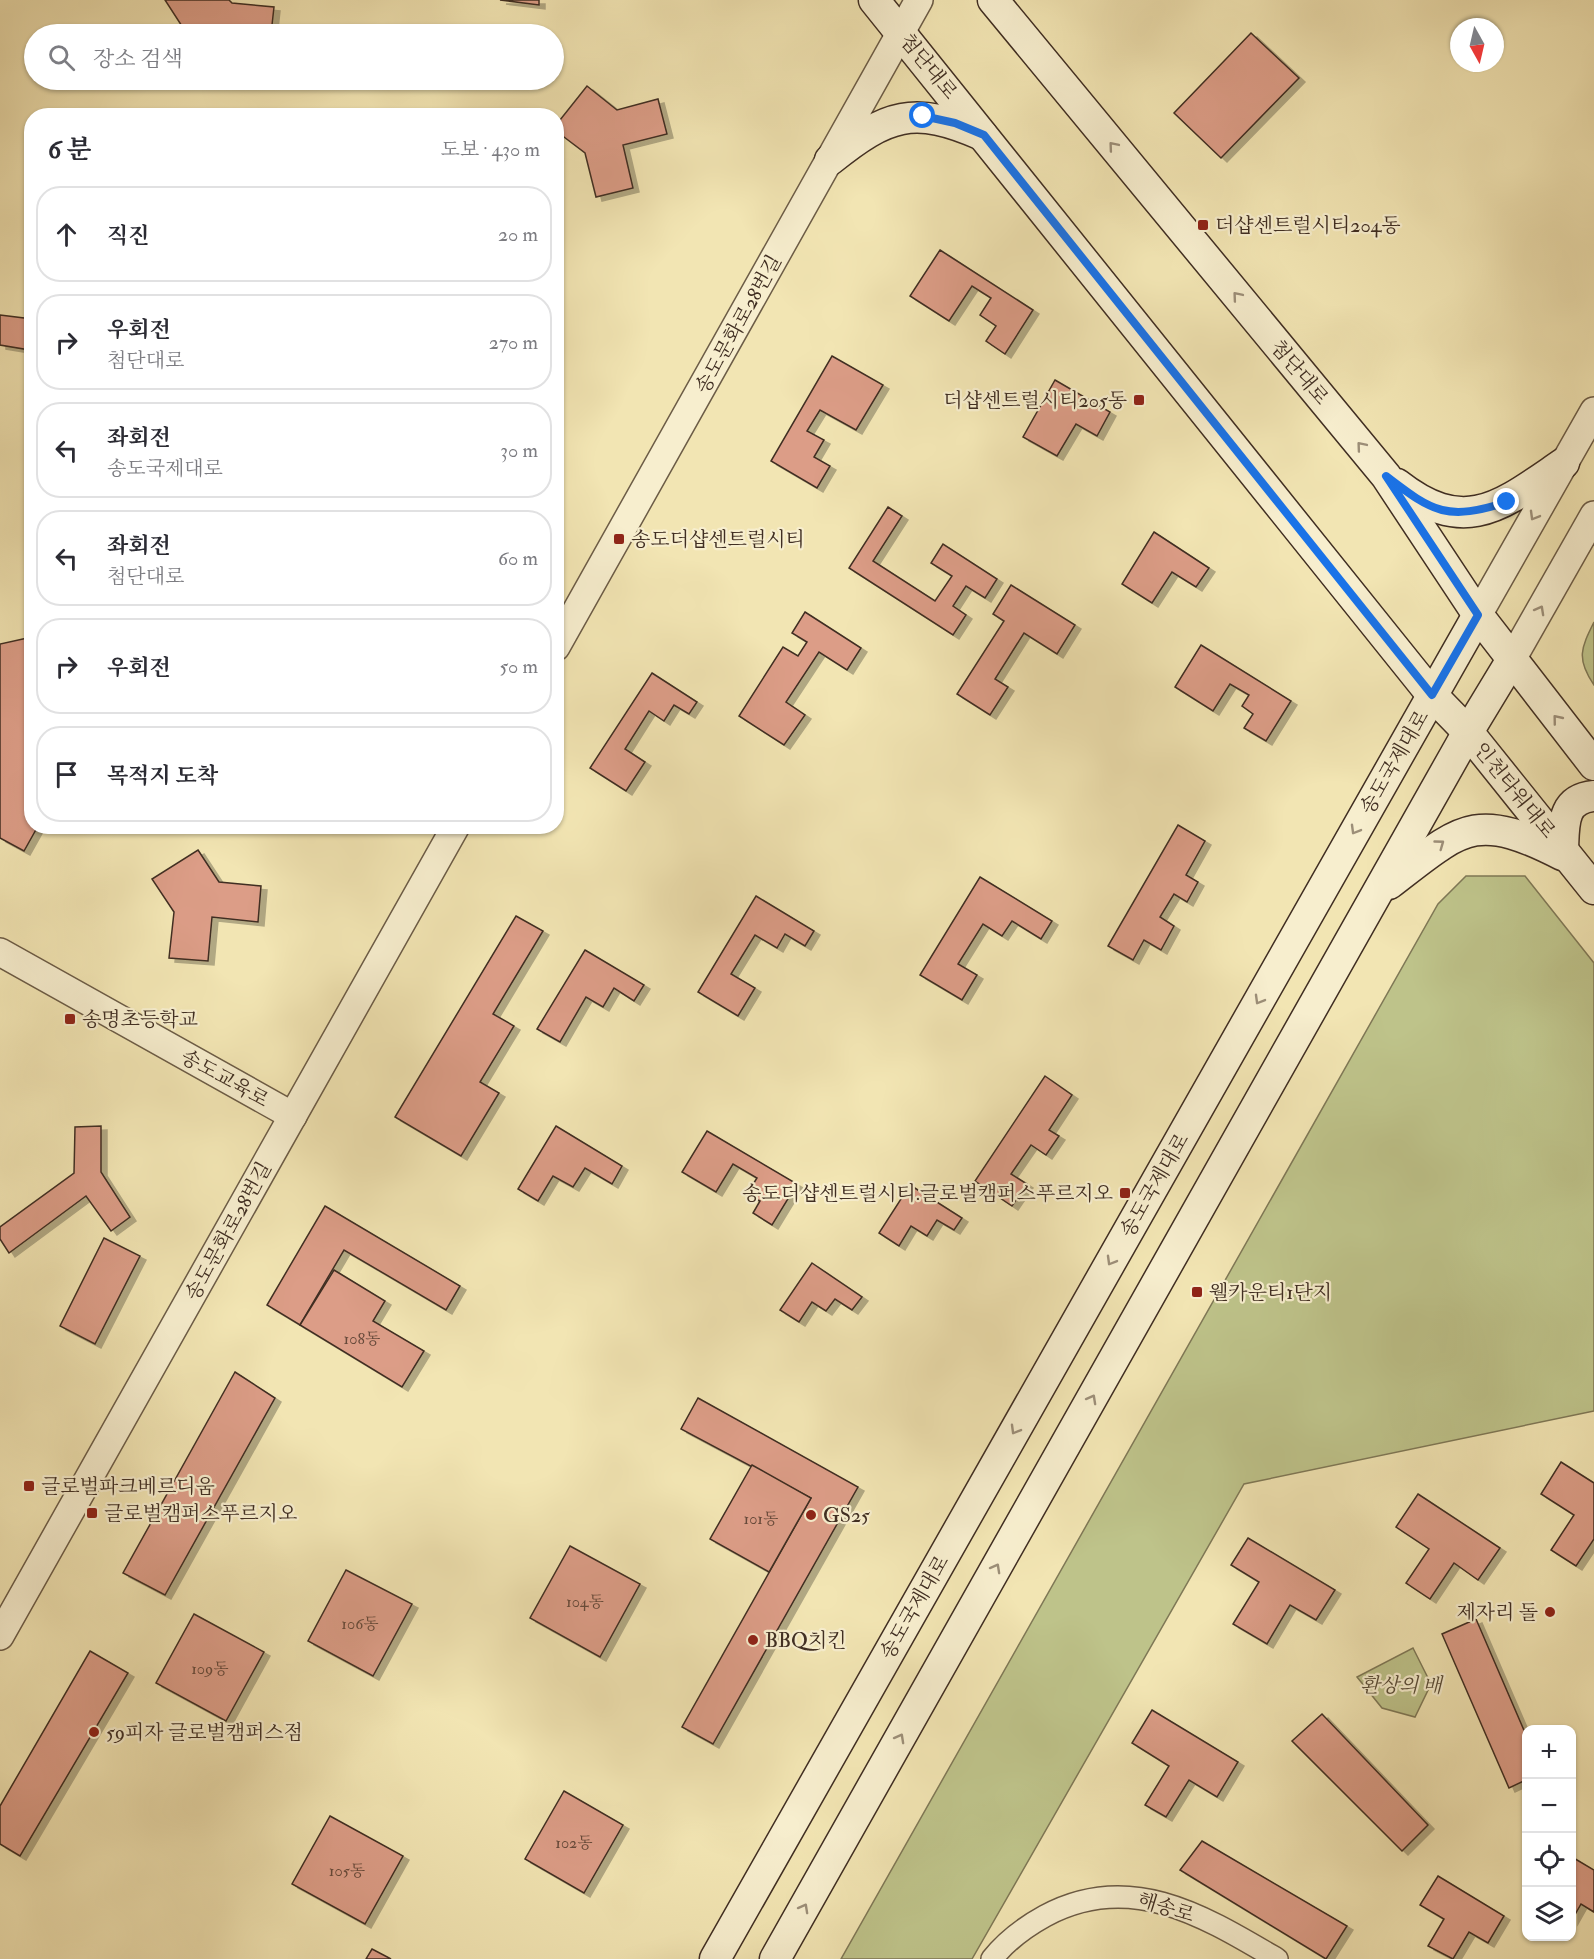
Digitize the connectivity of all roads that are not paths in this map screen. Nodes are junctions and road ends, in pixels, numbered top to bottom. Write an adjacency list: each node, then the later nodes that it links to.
1 (874, 0): 4 (main road, 첨단대로)
2 (919, 0): 4 (street, 송도문화로28번길)
3 (993, 0): 9 (main road, 첨단대로, one-way to 3)
4 (902, 32): 5 (main road, 첨단대로); 6 (street, 송도문화로28번길)
5 (984, 135): 6 (main road); 14 (main road, 첨단대로)
6 (830, 160): 12 (street, 송도문화로28번길)
7 (1594, 411): 8 (street, 송도국제대로)
8 (1564, 463): 9 (main road); 11 (street, 송도국제대로, one-way to 11)
9 (1386, 476): 11 (main road, 첨단대로)
10 (1594, 515): 13 (street, one-way to 10)
11 (1478, 615): 13 (main road); 14 (main road, 송도국제대로)
12 (564, 633)
13 (1511, 661): 15 (main road); 16 (main road, one-way to 13)
14 (1432, 695): 15 (main road, 인천타워대로); 25 (main road, 송도국제대로, one-way to 25)
15 (1468, 732): 19 (main road, 인천타워대로); 21 (main road)
16 (1594, 765)
17 (1594, 796): 19 (main road)
18 (452, 834): 23 (street, 송도문화로28번길)
19 (1567, 855): 20 (main road, 인천타워대로); 21 (main road, one-way to 19)
20 (1594, 889)
21 (1378, 893): 26 (main road, one-way to 21)
22 (0, 952): 23 (street, 송도교육로)
23 (293, 1116): 24 (street, 송도문화로28번길)
24 (0, 1636)
25 (715, 1959)
26 (775, 1959)
27 (993, 1959): 28 (street, 해송로)
28 (1277, 1959)

